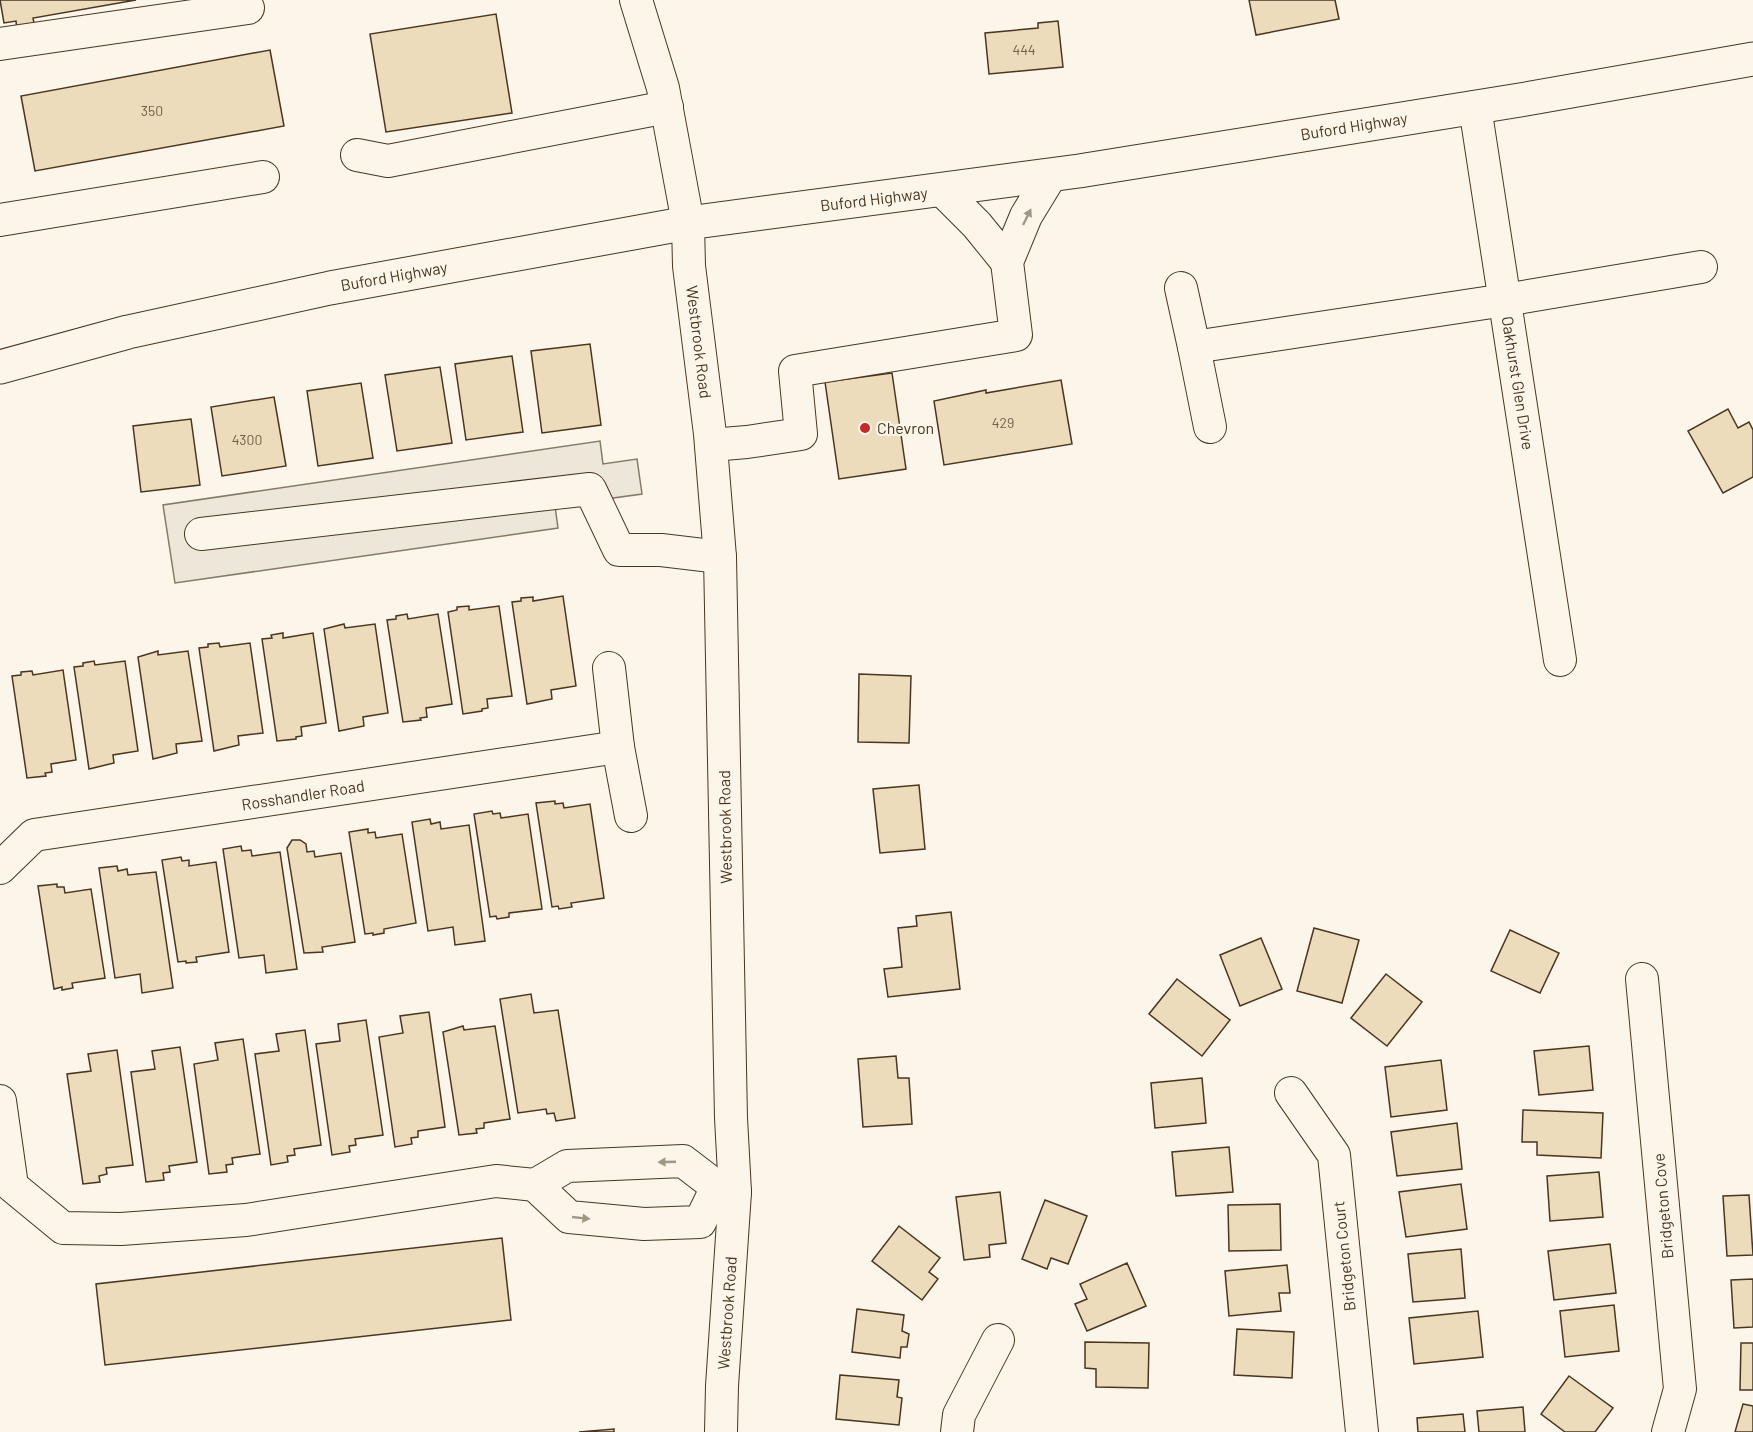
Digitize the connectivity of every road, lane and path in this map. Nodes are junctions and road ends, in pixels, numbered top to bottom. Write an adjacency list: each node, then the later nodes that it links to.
1 (636, 0): 5 (street, Westbrook Road)
2 (248, 8): 3 (street)
3 (0, 44)
4 (1753, 59): 6 (main road, Buford Highway)
5 (667, 107): 7 (street); 12 (street, Westbrook Road)
6 (1475, 107): 8 (main road, Buford Highway); 16 (street, Oakhurst Glen Drive)
7 (357, 155)
8 (1051, 175): 10 (main road, Buford Highway); 13 (street, one-way to 8)
9 (263, 177): 11 (street)
10 (942, 190): 12 (main road, Buford Highway); 13 (street)
11 (0, 220)
12 (688, 223): 18 (main road, Buford Highway); 20 (street, Westbrook Road)
13 (1007, 262): 20 (street)
14 (1701, 267): 16 (street)
15 (1180, 288): 17 (street)
16 (1505, 300): 17 (street); 23 (street, Oakhurst Glen Drive)
17 (1194, 347): 19 (street)
18 (0, 367)
19 (1210, 427)
20 (711, 445): 22 (street, Westbrook Road)
21 (201, 534): 22 (street)
22 (720, 557): 32 (street, Westbrook Road)
23 (1560, 660)
24 (609, 668): 25 (street)
25 (618, 747): 26 (street); 27 (street, Rosshandler Road)
26 (631, 816)
27 (0, 868)
28 (1642, 978): 37 (street, Bridgeton Cove)
29 (1291, 1093): 36 (street, Bridgeton Court)
30 (0, 1101): 31 (street)
31 (535, 1185): 32 (street, one-way to 31); 32 (street, one-way to 32)
32 (726, 1189): 34 (street, Westbrook Road)
33 (998, 1340): 35 (street)
34 (721, 1432)
35 (957, 1432)
36 (1362, 1432)
37 (1668, 1432)

